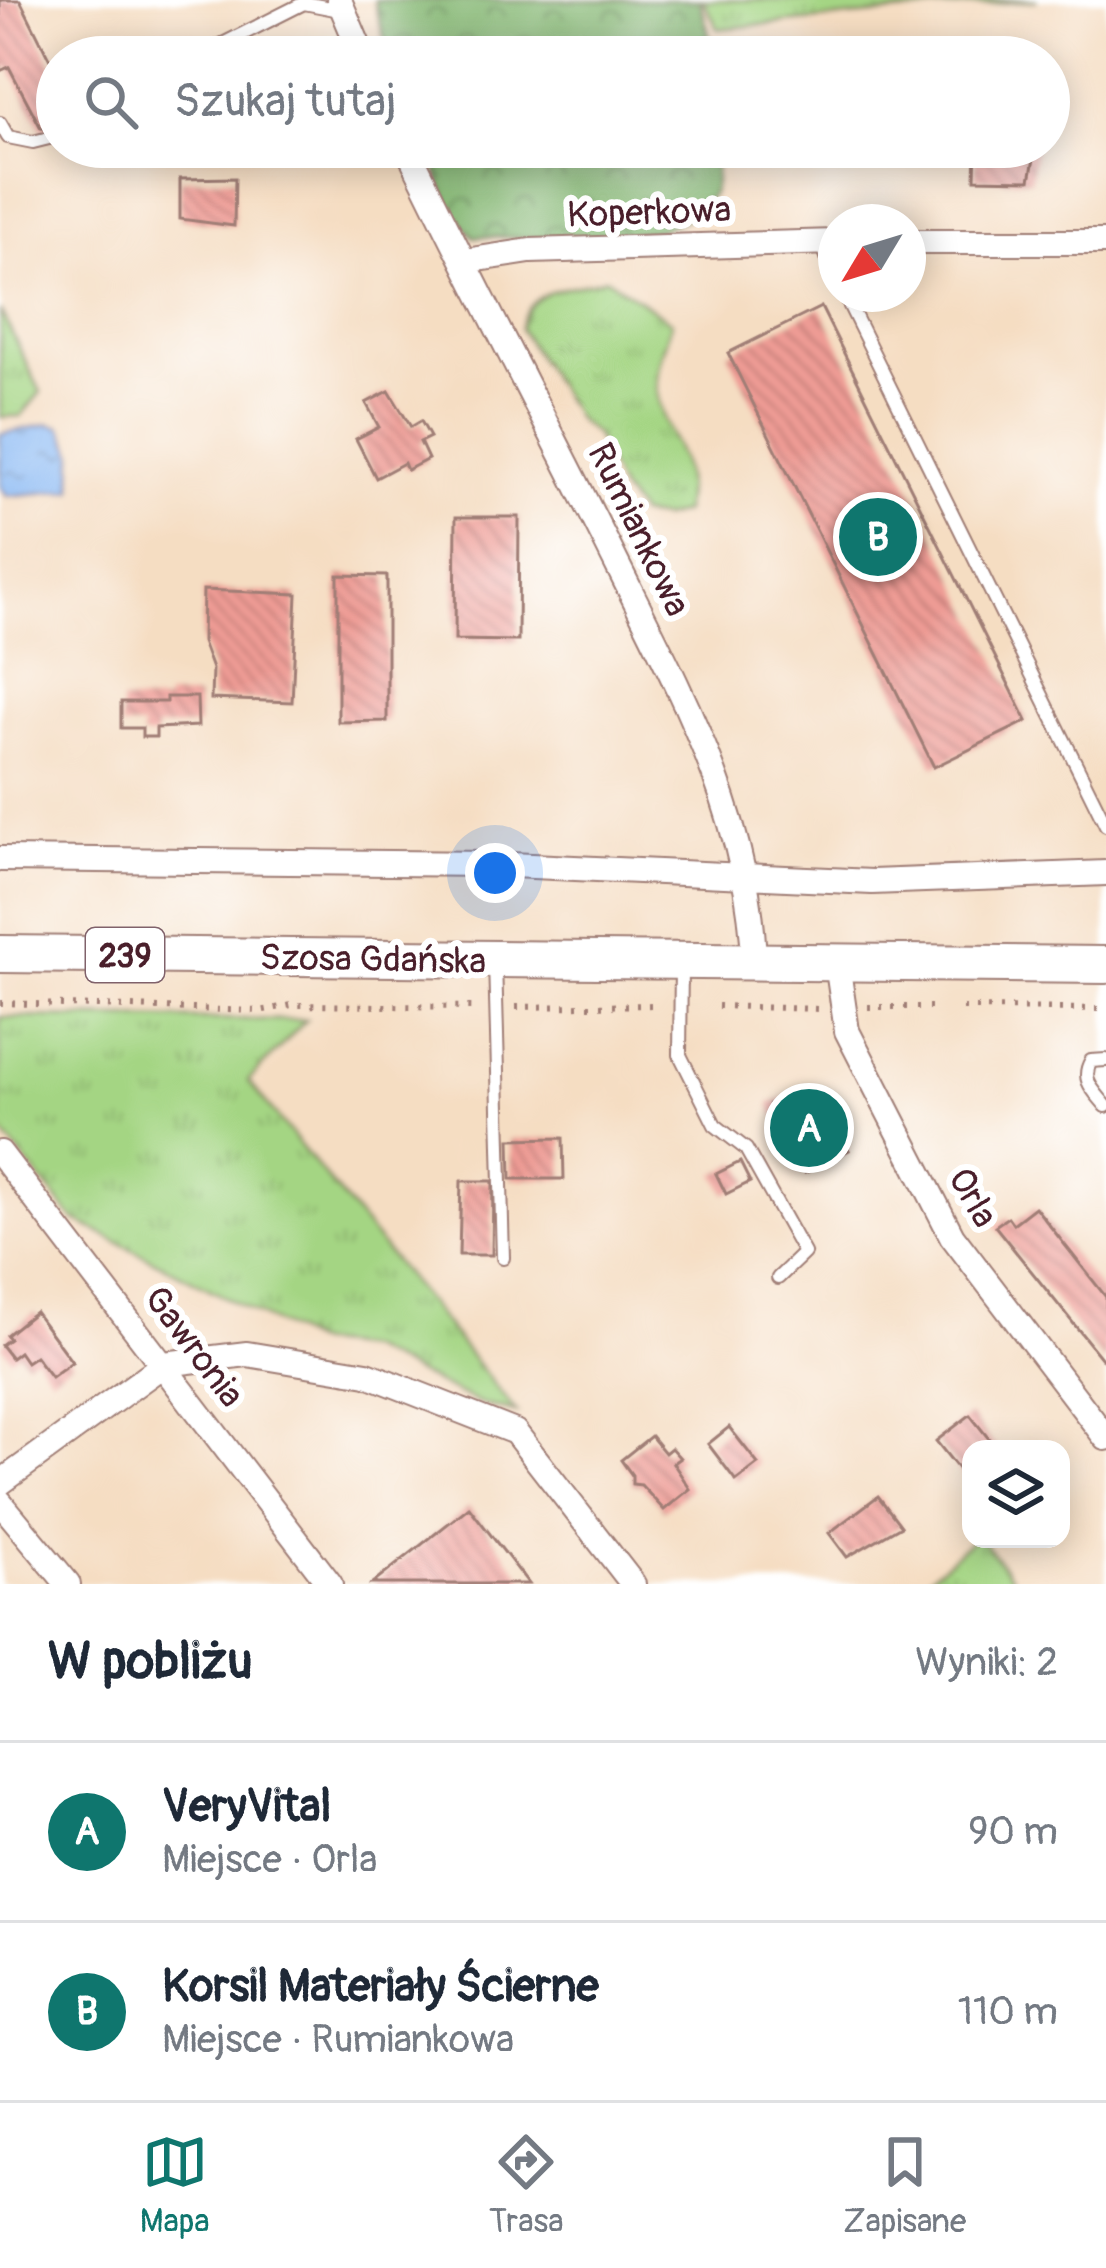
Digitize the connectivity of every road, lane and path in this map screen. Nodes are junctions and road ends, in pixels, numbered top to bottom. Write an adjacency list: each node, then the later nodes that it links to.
1 (340, 5): 2 (lane); 3 (street)
2 (239, 36)
3 (354, 36)
4 (0, 123): 5 (lane)
5 (36, 141)
6 (418, 168): 10 (street, Rumiankowa)
7 (818, 242): 10 (street, Koperkowa)
8 (926, 242): 9 (street)
9 (1106, 242)
10 (465, 261): 15 (street, Rumiankowa)
11 (853, 312): 12 (lane)
12 (1106, 825)
13 (0, 860): 15 (street)
14 (1106, 873): 15 (street)
15 (746, 877): 19 (street, Rumiankowa)
16 (0, 954): 17 (main road, Szosa Gdańska / 239)
17 (495, 959): 18 (main road, Szosa Gdańska / 239); 35 (lane)
18 (681, 961): 19 (main road, Szosa Gdańska / 239); 36 (lane)
19 (754, 962): 20 (main road, Szosa Gdańska / 239)
20 (837, 963): 21 (main road, Szosa Gdańska / 239); 38 (street, Orla)
21 (1106, 965)
22 (0, 1003): 25 (path)
23 (668, 1005): 26 (path)
24 (718, 1006): 30 (path)
25 (488, 1007)
26 (506, 1007)
27 (857, 1007): 28 (path)
28 (937, 1007)
29 (963, 1008): 31 (path)
30 (823, 1009)
31 (1106, 1009)
32 (1106, 1060): 33 (lane)
33 (1106, 1106)
34 (0, 1154): 37 (street, Gawronia)
35 (503, 1258)
36 (778, 1278)
37 (164, 1364): 39 (street); 42 (street, Gawronia); 43 (street)
38 (1106, 1438)
39 (0, 1484)
40 (0, 1502): 41 (street)
41 (68, 1584)
42 (330, 1584)
43 (633, 1584)

